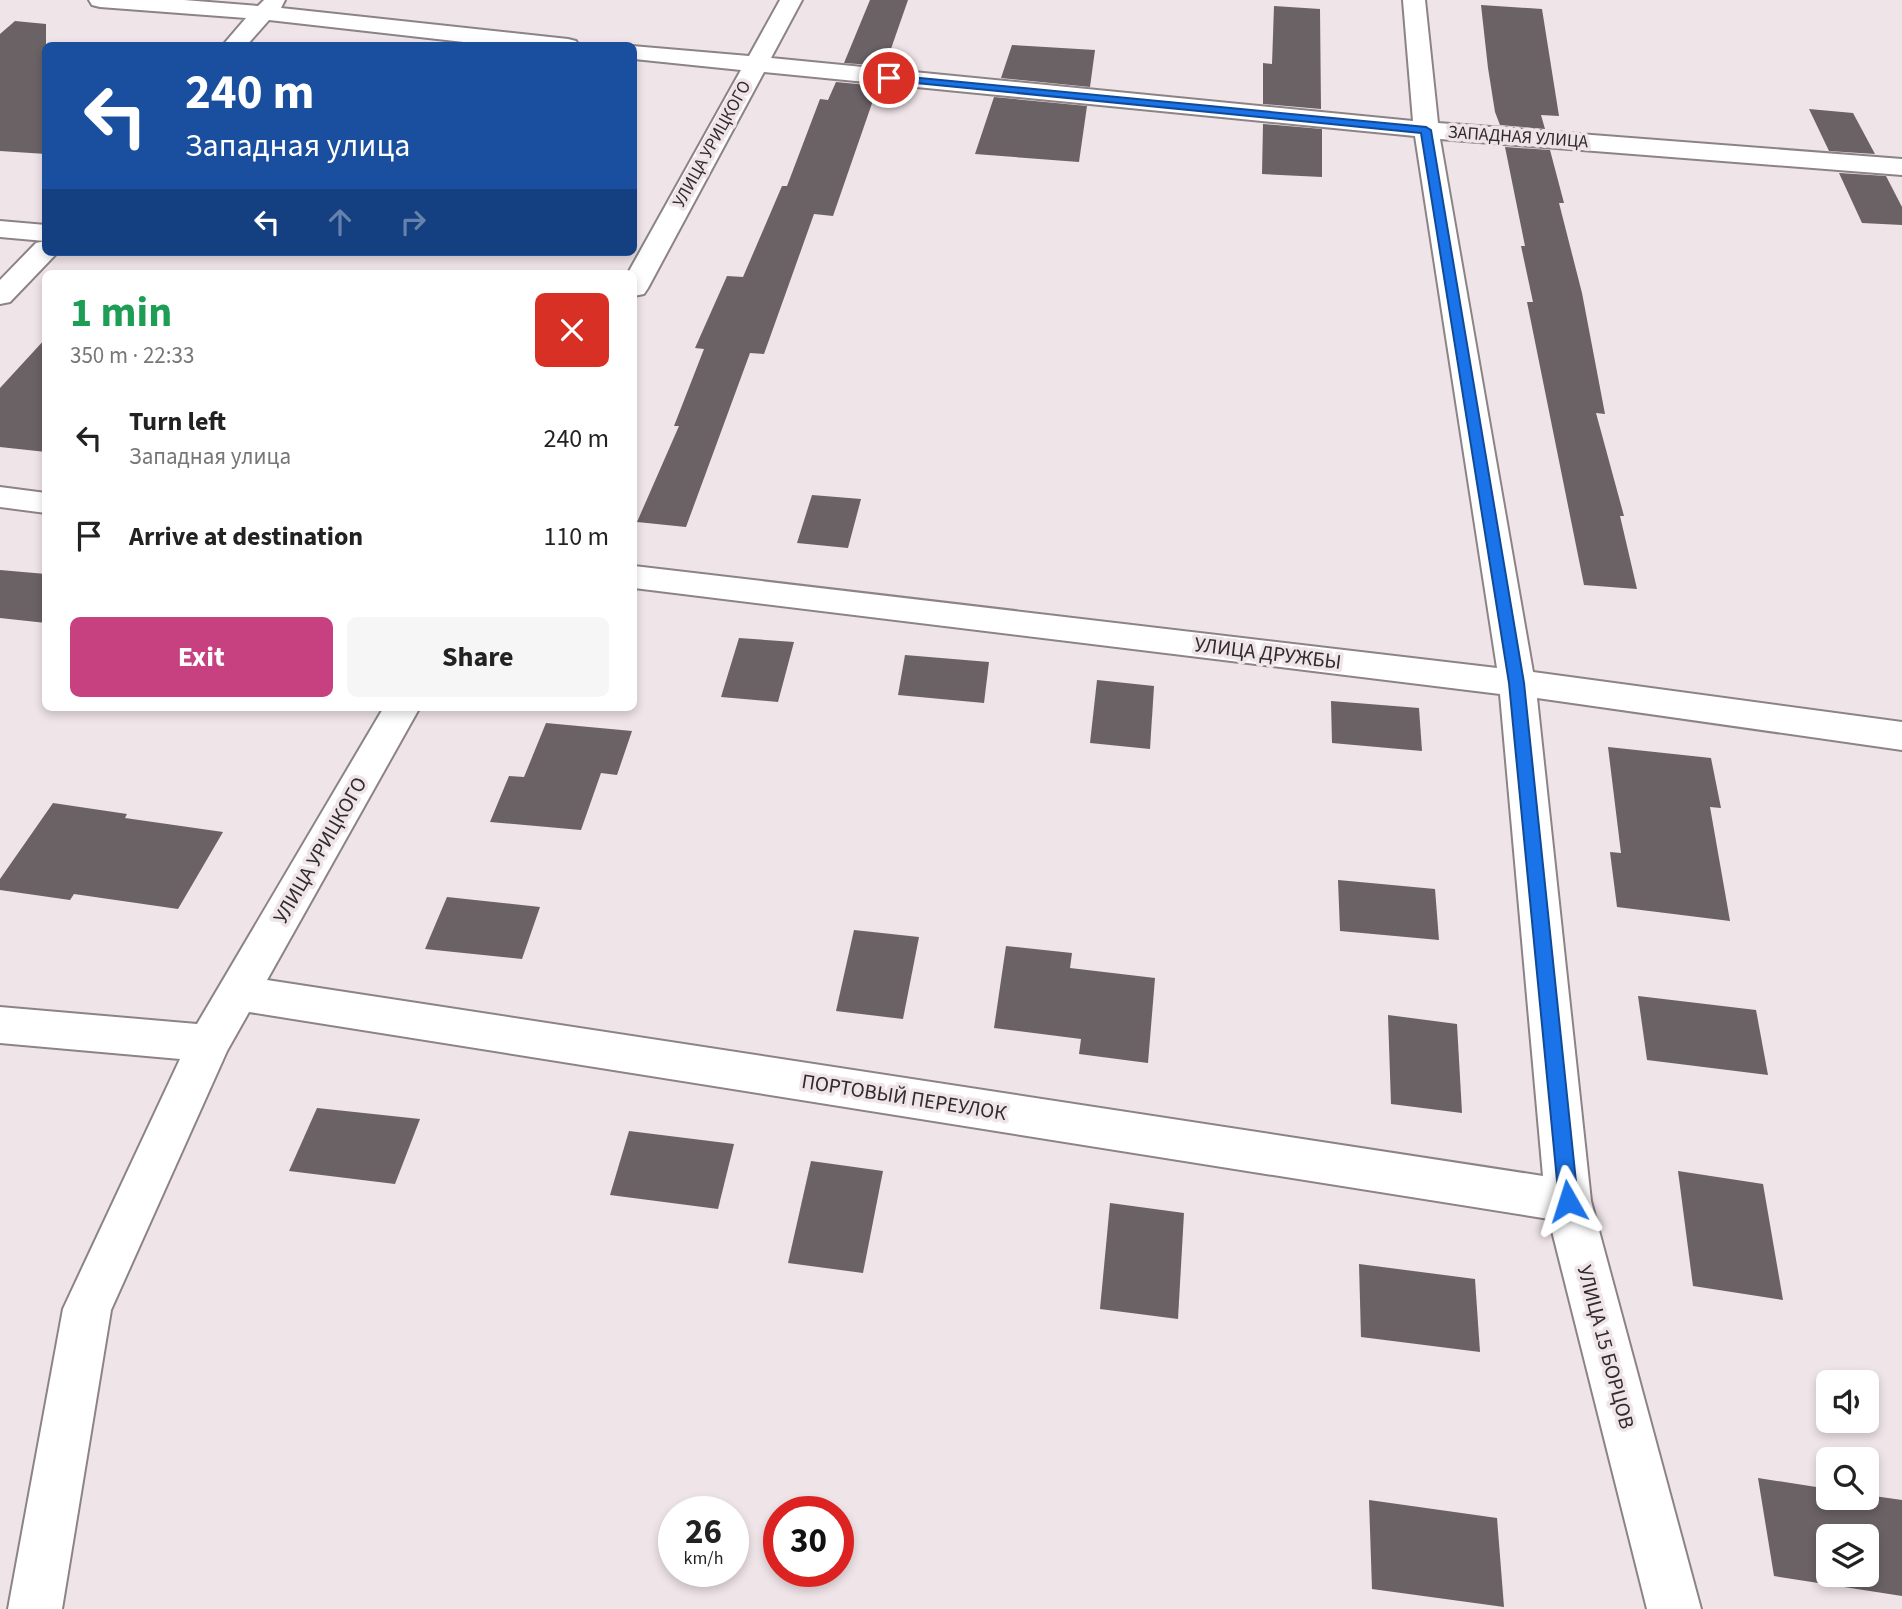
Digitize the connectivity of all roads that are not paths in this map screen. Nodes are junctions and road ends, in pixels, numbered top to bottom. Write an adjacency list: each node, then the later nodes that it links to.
1 (100, 0): 4 (street)
2 (791, 0): 8 (street, УЛИЦА УРИЦКОГО)
3 (1415, 0): 9 (street, УЛИЦА 15 БОРЦОВ)
4 (269, 7): 5 (street); 6 (street)
5 (237, 42)
6 (537, 42)
7 (637, 52): 8 (street, ЗАПАДНАЯ УЛИЦА)
8 (755, 65): 9 (street, ЗАПАДНАЯ УЛИЦА); 14 (street, УЛИЦА УРИЦКОГО)
9 (1426, 130): 10 (street, ЗАПАДНАЯ УЛИЦА); 19 (street, УЛИЦА 15 БОРЦОВ)
10 (1902, 167)
11 (0, 229): 12 (street)
12 (42, 233)
13 (42, 253): 15 (street)
14 (637, 282)
15 (0, 296)
16 (0, 497): 17 (street)
17 (42, 502)
18 (637, 576): 19 (street, УЛИЦА ДРУЖБЫ)
19 (1517, 683): 21 (street, УЛИЦА ДРУЖБЫ); 25 (street, УЛИЦА 15 БОРЦОВ)
20 (400, 711): 22 (street, УЛИЦА УРИЦКОГО)
21 (1902, 736)
22 (239, 993): 24 (street, УЛИЦА УРИЦКОГО); 25 (street, ПОРТОВЫЙ ПЕРЕУЛОК)
23 (0, 1025): 24 (street)
24 (209, 1043): 26 (street, УЛИЦА УРИЦКОГО)
25 (1568, 1201): 27 (street, УЛИЦА 15 БОРЦОВ)
26 (35, 1609)
27 (1674, 1609)

